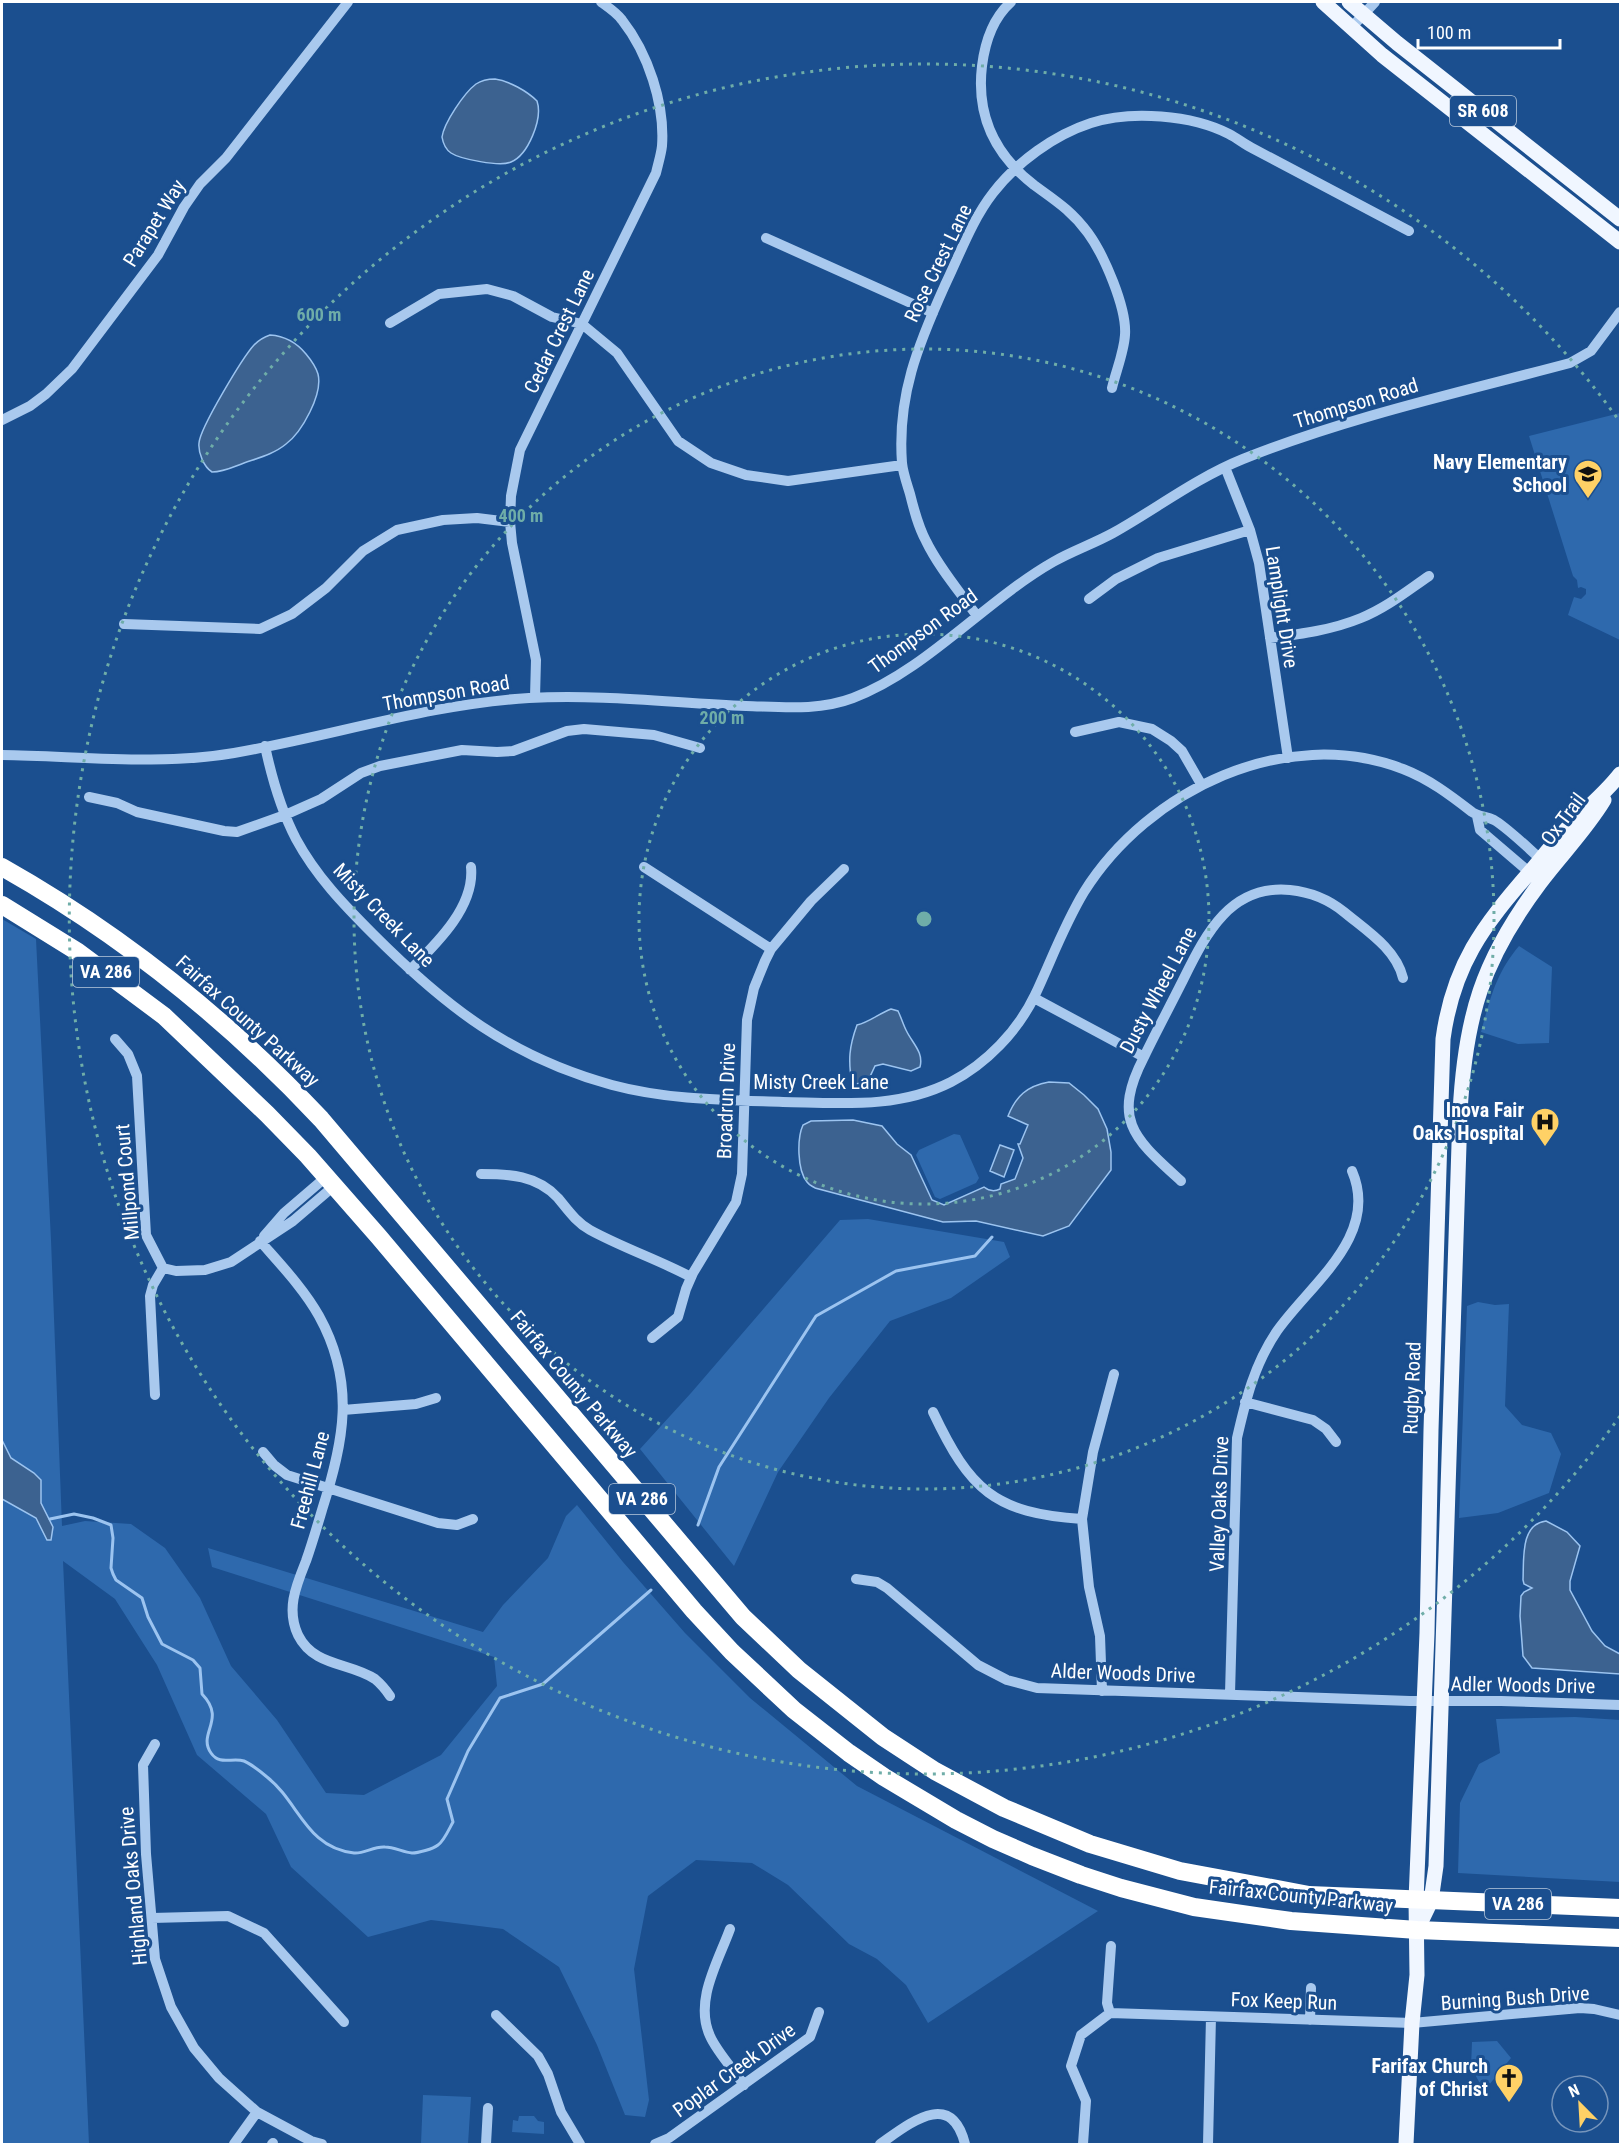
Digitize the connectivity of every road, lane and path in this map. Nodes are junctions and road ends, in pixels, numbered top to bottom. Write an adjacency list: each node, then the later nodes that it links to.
1 (348, 2): 19 (street, Parapet Way)
2 (601, 2): 17 (street, Cedar Crest Lane)
3 (1011, 2): 9 (street)
4 (1323, 2): 8 (main road, SR 608)
5 (1349, 2): 7 (main road, SR 608)
6 (1375, 2): 7 (street)
7 (1363, 15): 8 (street); 10 (main road, SR 608)
8 (1351, 28): 13 (main road, SR 608)
9 (1017, 169): 11 (street, Rose Crest Lane); 15 (street, Rose Crest Lane); 18 (street)
10 (1620, 219)
11 (1409, 231)
12 (766, 238): 15 (street)
13 (1620, 242)
14 (1620, 312): 21 (street, Thompson Road)
15 (933, 313): 20 (street, Rose Crest Lane)
16 (390, 323): 17 (street)
17 (582, 324): 20 (street); 22 (street, Cedar Crest Lane)
18 (1112, 388)
19 (2, 420)
20 (902, 465): 26 (street, Rose Crest Lane)
21 (1225, 467): 23 (street, Lamplight Drive); 26 (street, Thompson Road)
22 (510, 522): 27 (street); 29 (street, Cedar Crest Lane)
23 (1250, 530): 25 (street); 28 (street, Lamplight Drive)
24 (1429, 576): 28 (street)
25 (1089, 598)
26 (977, 616): 29 (street, Thompson Road)
27 (124, 624)
28 (1270, 638): 34 (street, Lamplight Drive)
29 (535, 698): 31 (street, Thompson Road)
30 (1075, 732): 36 (street)
31 (265, 747): 33 (street, Thompson Road); 38 (street, Misty Creek Lane)
32 (700, 748): 38 (street)
33 (2, 755)
34 (1288, 758): 36 (street, Misty Creek Lane); 39 (street, Misty Creek Lane)
35 (1619, 777): 40 (main road, Ox Trail)
36 (1201, 784): 50 (street, Misty Creek Lane)
37 (88, 796): 38 (street)
38 (285, 815): 48 (street, Misty Creek Lane)
39 (1477, 816): 40 (street, Misty Creek Lane); 45 (street, Misty Creek Lane)
40 (1546, 864): 45 (main road, Ox Trail)
41 (2, 867): 81 (highway, Fairfax County Parkway / VA 286)
42 (471, 867): 48 (street)
43 (644, 867): 47 (street)
44 (844, 869): 47 (street, Broadrun Drive)
45 (1535, 877): 77 (main road, Rugby Road); 78 (main road, Rugby Road)
46 (2, 904): 56 (highway, Fairfax County Parkway / VA 286)
47 (771, 949): 53 (street, Broadrun Drive)
48 (410, 970): 53 (street, Misty Creek Lane)
49 (1403, 978): 52 (street, Dusty Wheel Lane)
50 (1034, 998): 52 (street); 53 (street, Misty Creek Lane)
51 (115, 1039): 59 (street, Millpond Court)
52 (1144, 1057): 57 (street, Dusty Wheel Lane)
53 (745, 1101): 60 (street, Broadrun Drive)
54 (1352, 1171): 65 (street, Valley Oaks Drive)
55 (481, 1174): 60 (street)
56 (330, 1181): 58 (street); 85 (highway, Fairfax County Parkway / VA 286)
57 (1182, 1181)
58 (260, 1241): 59 (street); 66 (street, Freehill Lane)
59 (163, 1268): 63 (street)
60 (691, 1277): 61 (street, Broadrun Drive)
61 (652, 1338)
62 (1114, 1374): 72 (street)
63 (155, 1395)
64 (436, 1398): 66 (street)
65 (1245, 1402): 68 (street); 75 (street, Valley Oaks Drive)
66 (343, 1410): 70 (street, Freehill Lane)
67 (933, 1412): 72 (street)
68 (1336, 1442)
69 (263, 1452): 70 (street)
70 (329, 1488): 71 (street); 76 (street, Freehill Lane)
71 (472, 1519)
72 (1082, 1519): 74 (street)
73 (856, 1579): 74 (street, Alder Woods Drive)
74 (1102, 1691): 75 (street, Alder Woods Drive)
75 (1230, 1694): 77 (street, Alder Woods Drive)
76 (390, 1696)
77 (1424, 1701): 78 (street, Adler Woods Drive); 81 (main road, Rugby Road)
78 (1442, 1701): 79 (street, Adler Woods Drive); 81 (main road, Rugby Road)
79 (1620, 1705)
80 (155, 1744): 83 (street, Highland Oaks Drive)
81 (1423, 1900): 82 (highway, Fairfax County Parkway / VA 286); 85 (main road, Rugby Road)
82 (1620, 1908)
83 (152, 1918): 95 (street); 99 (street, Highland Oaks Drive)
84 (730, 1929): 97 (street)
85 (1417, 1930): 86 (highway, Fairfax County Parkway / VA 286); 96 (main road, Rugby Road)
86 (1620, 1938)
87 (1111, 1946): 90 (street)
88 (1311, 1989): 94 (street)
89 (819, 2012): 97 (street, Poplar Creek Drive)
90 (1110, 2013): 93 (street, Fox Keep Run); 107 (street)
91 (496, 2015): 103 (street)
92 (1620, 2015): 96 (street, Burning Bush Drive)
93 (1211, 2017): 94 (street, Fox Keep Run); 108 (street)
94 (1310, 2020): 96 (street, Fox Keep Run)
95 (344, 2022)
96 (1412, 2023): 109 (main road, Rugby Road)
97 (744, 2085): 104 (street, Poplar Creek Drive)
98 (488, 2109): 102 (street)
99 (257, 2112): 100 (street); 101 (street, Highland Oaks Drive)
100 (234, 2145)
101 (322, 2145)
102 (486, 2145)
103 (580, 2145)
104 (655, 2145)
105 (880, 2145): 106 (street)
106 (964, 2145)
107 (1083, 2145)
108 (1208, 2145)
109 (1406, 2145)

